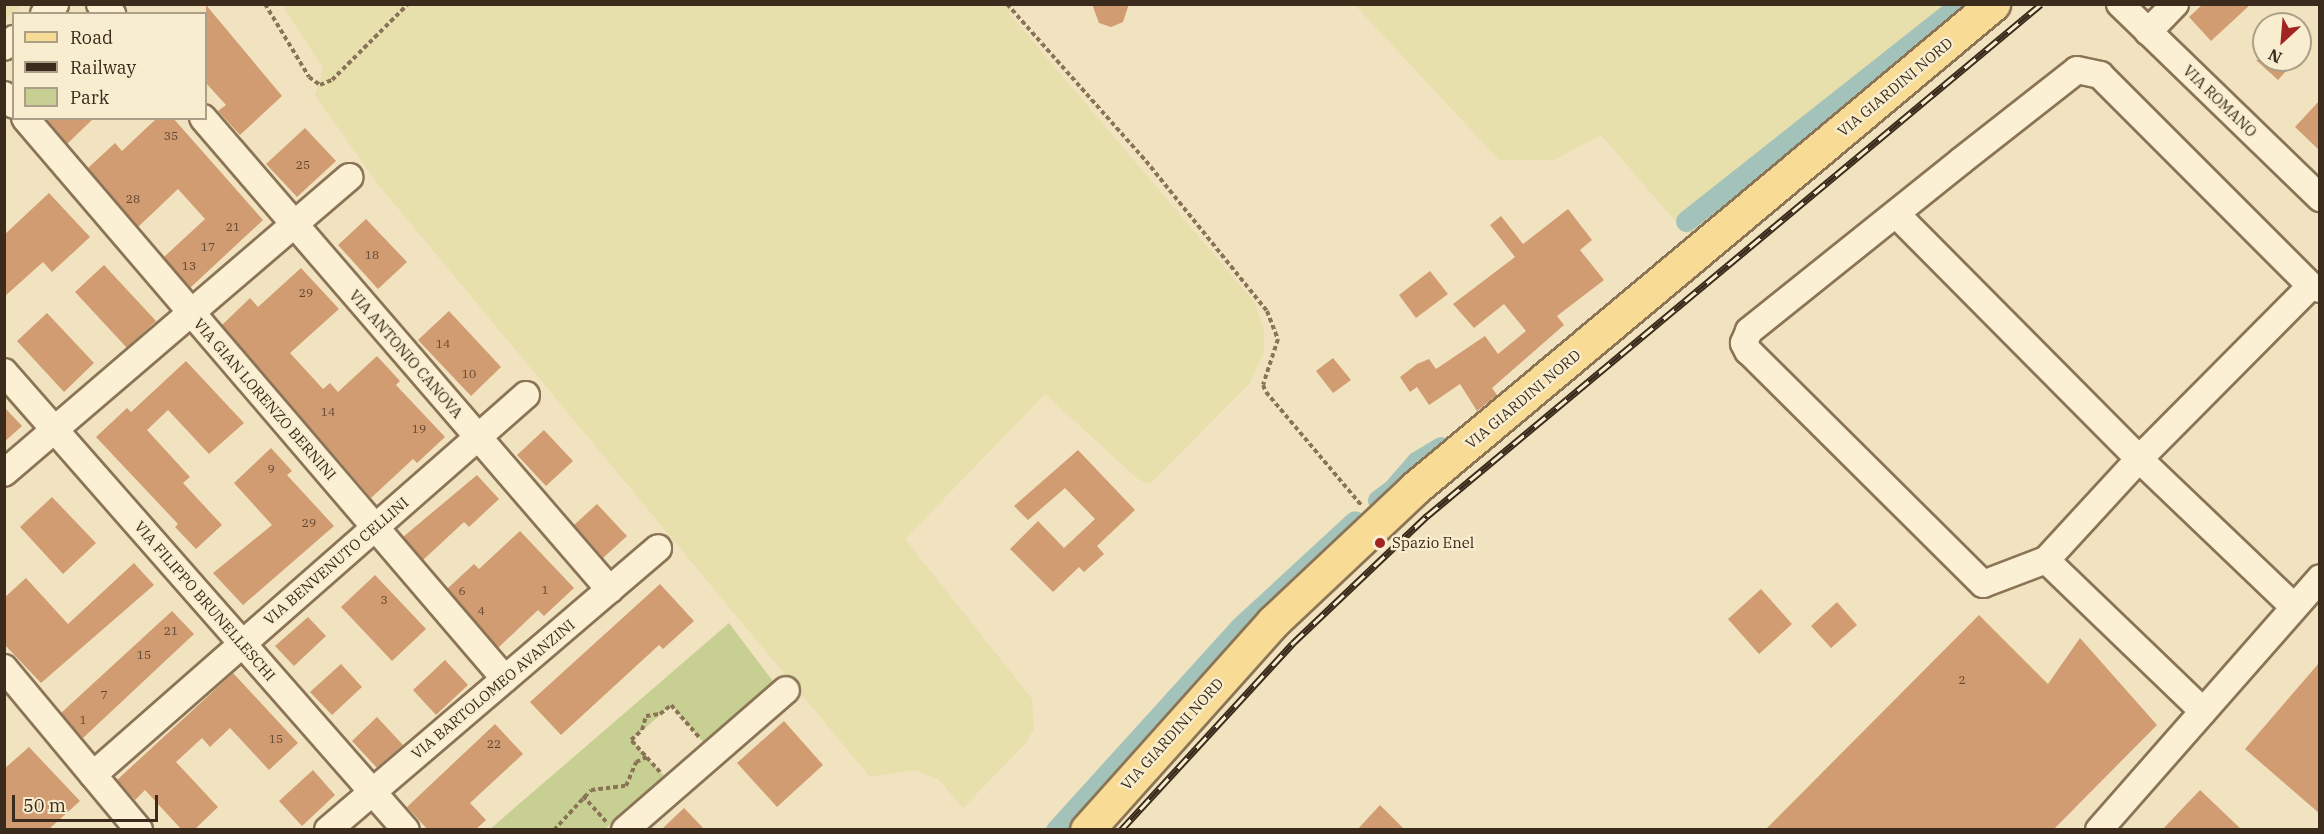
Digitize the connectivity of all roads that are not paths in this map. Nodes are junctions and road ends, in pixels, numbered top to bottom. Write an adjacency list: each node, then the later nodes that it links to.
1 (1994, 4): 36 (main road, VIA GIARDINI NORD)
2 (2120, 4): 4 (street, VIA ROMANO)
3 (2175, 4): 4 (street)
4 (2148, 32): 8 (street, VIA ROMANO)
5 (27, 120): 12 (street, VIA GIAN LORENZO BERNINI)
6 (205, 120): 10 (street, VIA ANTONIO CANOVA)
7 (349, 177): 10 (street)
8 (2319, 198)
9 (1896, 214): 11 (street); 17 (street); 21 (street)
10 (294, 224): 12 (street); 16 (street, VIA ANTONIO CANOVA)
11 (2315, 288): 17 (street)
12 (191, 312): 15 (street); 19 (street, VIA GIAN LORENZO BERNINI)
13 (4, 372): 15 (street, VIA FILIPPO BRUNELLESCHI)
14 (526, 395): 16 (street, VIA BENVENUTO CELLINI)
15 (54, 428): 18 (street); 25 (street, VIA FILIPPO BRUNELLESCHI)
16 (478, 437): 19 (street, VIA BENVENUTO CELLINI); 23 (street, VIA ANTONIO CANOVA)
17 (2139, 459): 21 (street); 24 (street)
18 (4, 473)
19 (375, 527): 25 (street, VIA BENVENUTO CELLINI); 27 (street, VIA GIAN LORENZO BERNINI)
20 (658, 548): 23 (street, VIA BARTOLOMEO AVANZINI)
21 (2046, 560): 29 (street)
22 (2319, 578): 24 (street)
23 (610, 590): 27 (street, VIA BARTOLOMEO AVANZINI)
24 (2293, 606): 29 (street)
25 (243, 644): 30 (street, VIA BENVENUTO CELLINI); 31 (street, VIA FILIPPO BRUNELLESCHI)
26 (4, 668): 30 (street)
27 (505, 679): 31 (street, VIA BARTOLOMEO AVANZINI)
28 (786, 690): 32 (street)
29 (2203, 711): 37 (street)
30 (93, 776): 33 (street)
31 (373, 792): 34 (street, VIA BARTOLOMEO AVANZINI); 35 (street, VIA FILIPPO BRUNELLESCHI)
32 (617, 828)
33 (139, 830)
34 (328, 830)
35 (406, 830)
36 (1087, 830)
37 (2099, 830)

